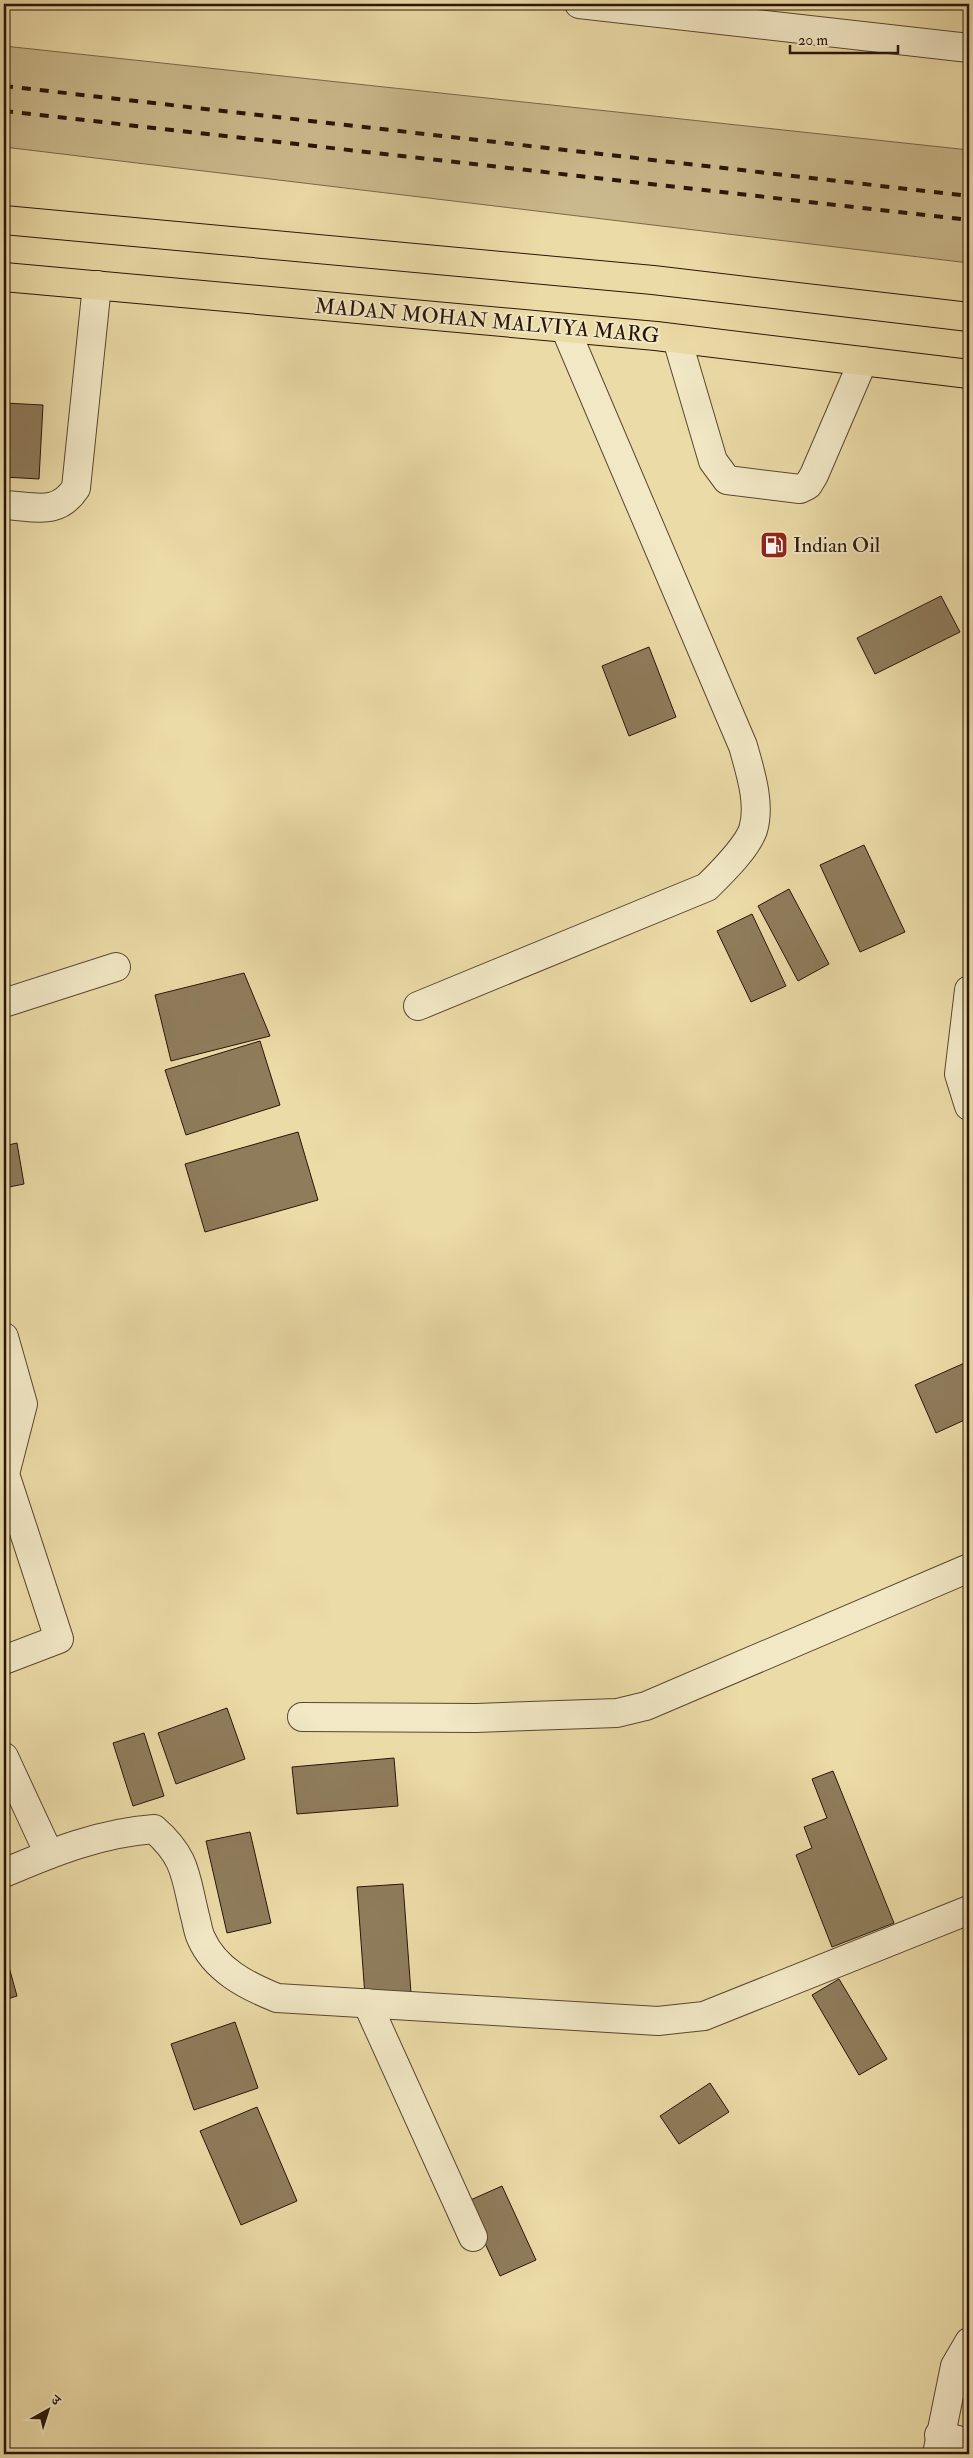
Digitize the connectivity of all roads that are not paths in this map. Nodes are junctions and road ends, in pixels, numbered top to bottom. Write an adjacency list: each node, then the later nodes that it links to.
1 (580, 4): 2 (street)
2 (969, 48)
3 (4, 220): 6 (main road)
4 (4, 277): 5 (main road, MADAN MOHAN MALVIYA MARG)
5 (96, 285): 7 (main road, MADAN MOHAN MALVIYA MARG); 11 (street)
6 (969, 316)
7 (566, 328): 8 (main road, MADAN MOHAN MALVIYA MARG); 15 (street)
8 (677, 339): 9 (main road, MADAN MOHAN MALVIYA MARG); 9 (street)
9 (863, 361): 10 (main road, MADAN MOHAN MALVIYA MARG)
10 (969, 374)
11 (4, 505)
12 (116, 968): 14 (street)
13 (969, 990): 16 (street)
14 (4, 1003)
15 (418, 1006)
16 (964, 1076): 17 (street)
17 (969, 1106)
18 (4, 1337): 20 (street)
19 (969, 1568): 21 (street)
20 (4, 1660)
21 (302, 1718)
22 (4, 1757): 23 (street)
23 (49, 1854): 24 (street); 26 (street)
24 (4, 1873)
25 (969, 1910): 26 (street)
26 (366, 2003): 27 (street)
27 (473, 2237)
28 (969, 2342): 30 (street)
29 (969, 2443): 30 (street)
30 (938, 2445)

